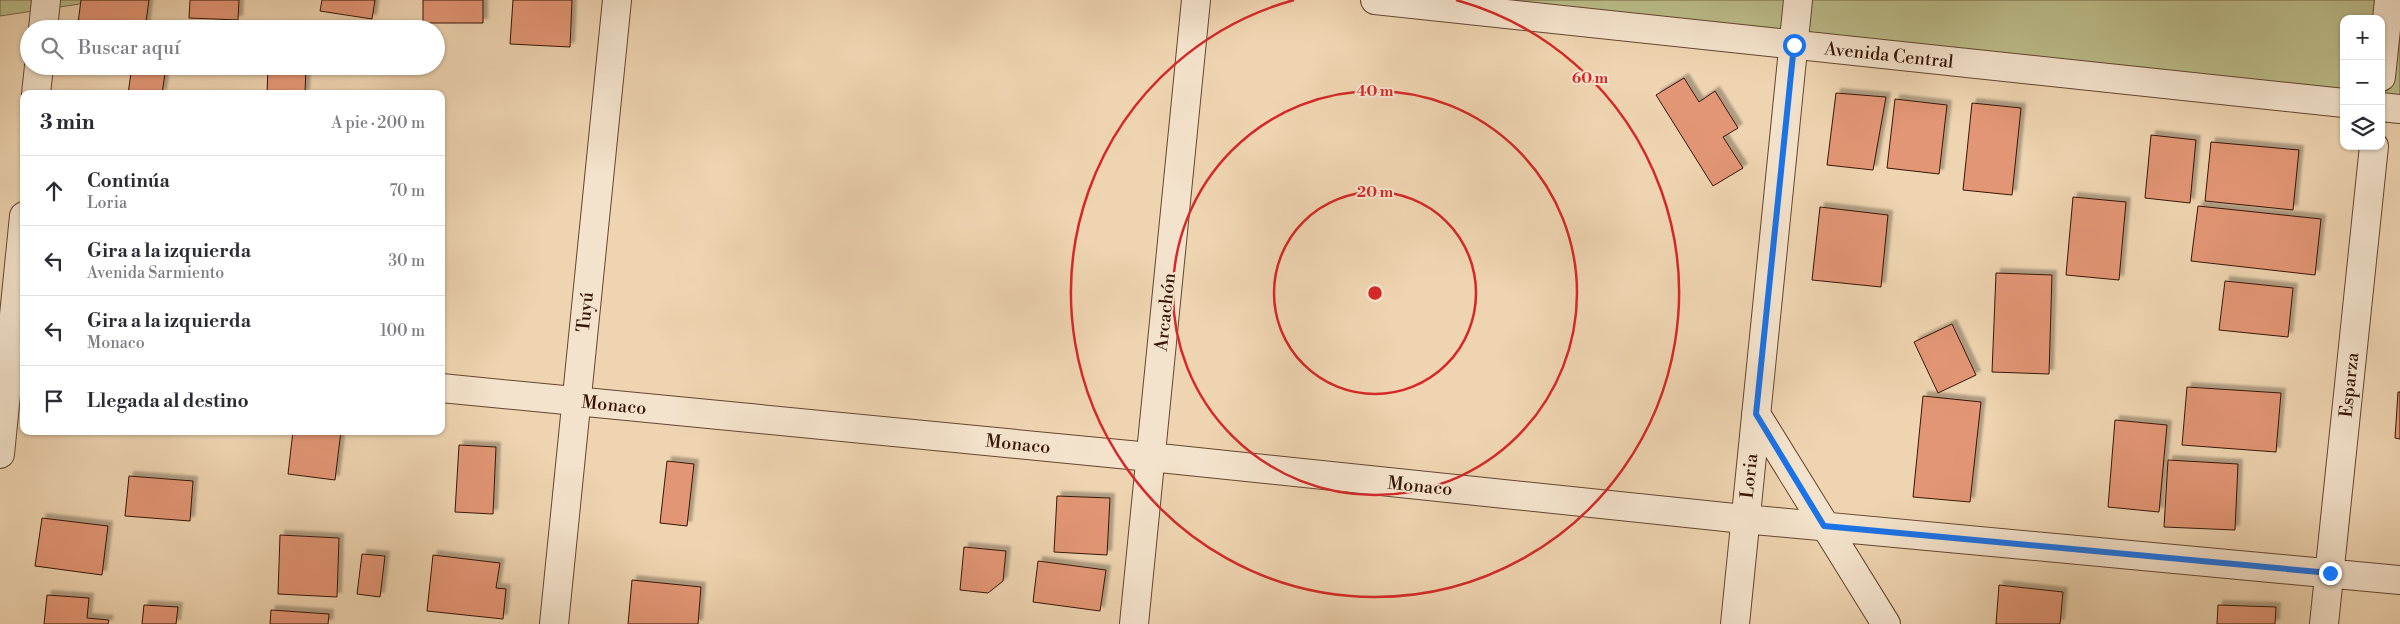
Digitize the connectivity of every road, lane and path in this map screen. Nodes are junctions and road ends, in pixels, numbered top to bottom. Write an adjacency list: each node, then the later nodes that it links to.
1 (46, 0): 7 (street)
2 (616, 0): 19 (street, Tuyú)
3 (1196, 0): 22 (street, Arcachón)
4 (1375, 0): 8 (street, Avenida Central)
5 (1798, 0): 8 (street, Loria)
6 (2389, 0): 9 (street)
7 (44, 20)
8 (1794, 45): 12 (street, Avenida Central); 20 (street, Loria)
9 (2383, 60)
10 (38, 75): 11 (street)
11 (36, 90)
12 (2340, 103)
13 (2385, 107): 14 (street)
14 (2400, 109)
15 (2374, 150): 25 (street, Esparza)
16 (20, 256): 17 (street)
17 (11, 347): 21 (street)
18 (445, 388): 19 (street, Monaco)
19 (576, 401): 22 (street, Monaco); 27 (street, Tuyú)
20 (1756, 414): 23 (street, Loria); 24 (street)
21 (0, 454)
22 (1150, 457): 23 (street, Monaco); 28 (street, Arcachón)
23 (1744, 519): 24 (street, Monaco); 29 (street, Loria)
24 (1824, 526): 25 (street, Monaco); 30 (street)
25 (2330, 573): 26 (street, Monaco); 31 (street, Esparza)
26 (2400, 580)
27 (554, 624)
28 (1134, 624)
29 (1734, 624)
30 (1886, 624)
31 (2324, 624)

